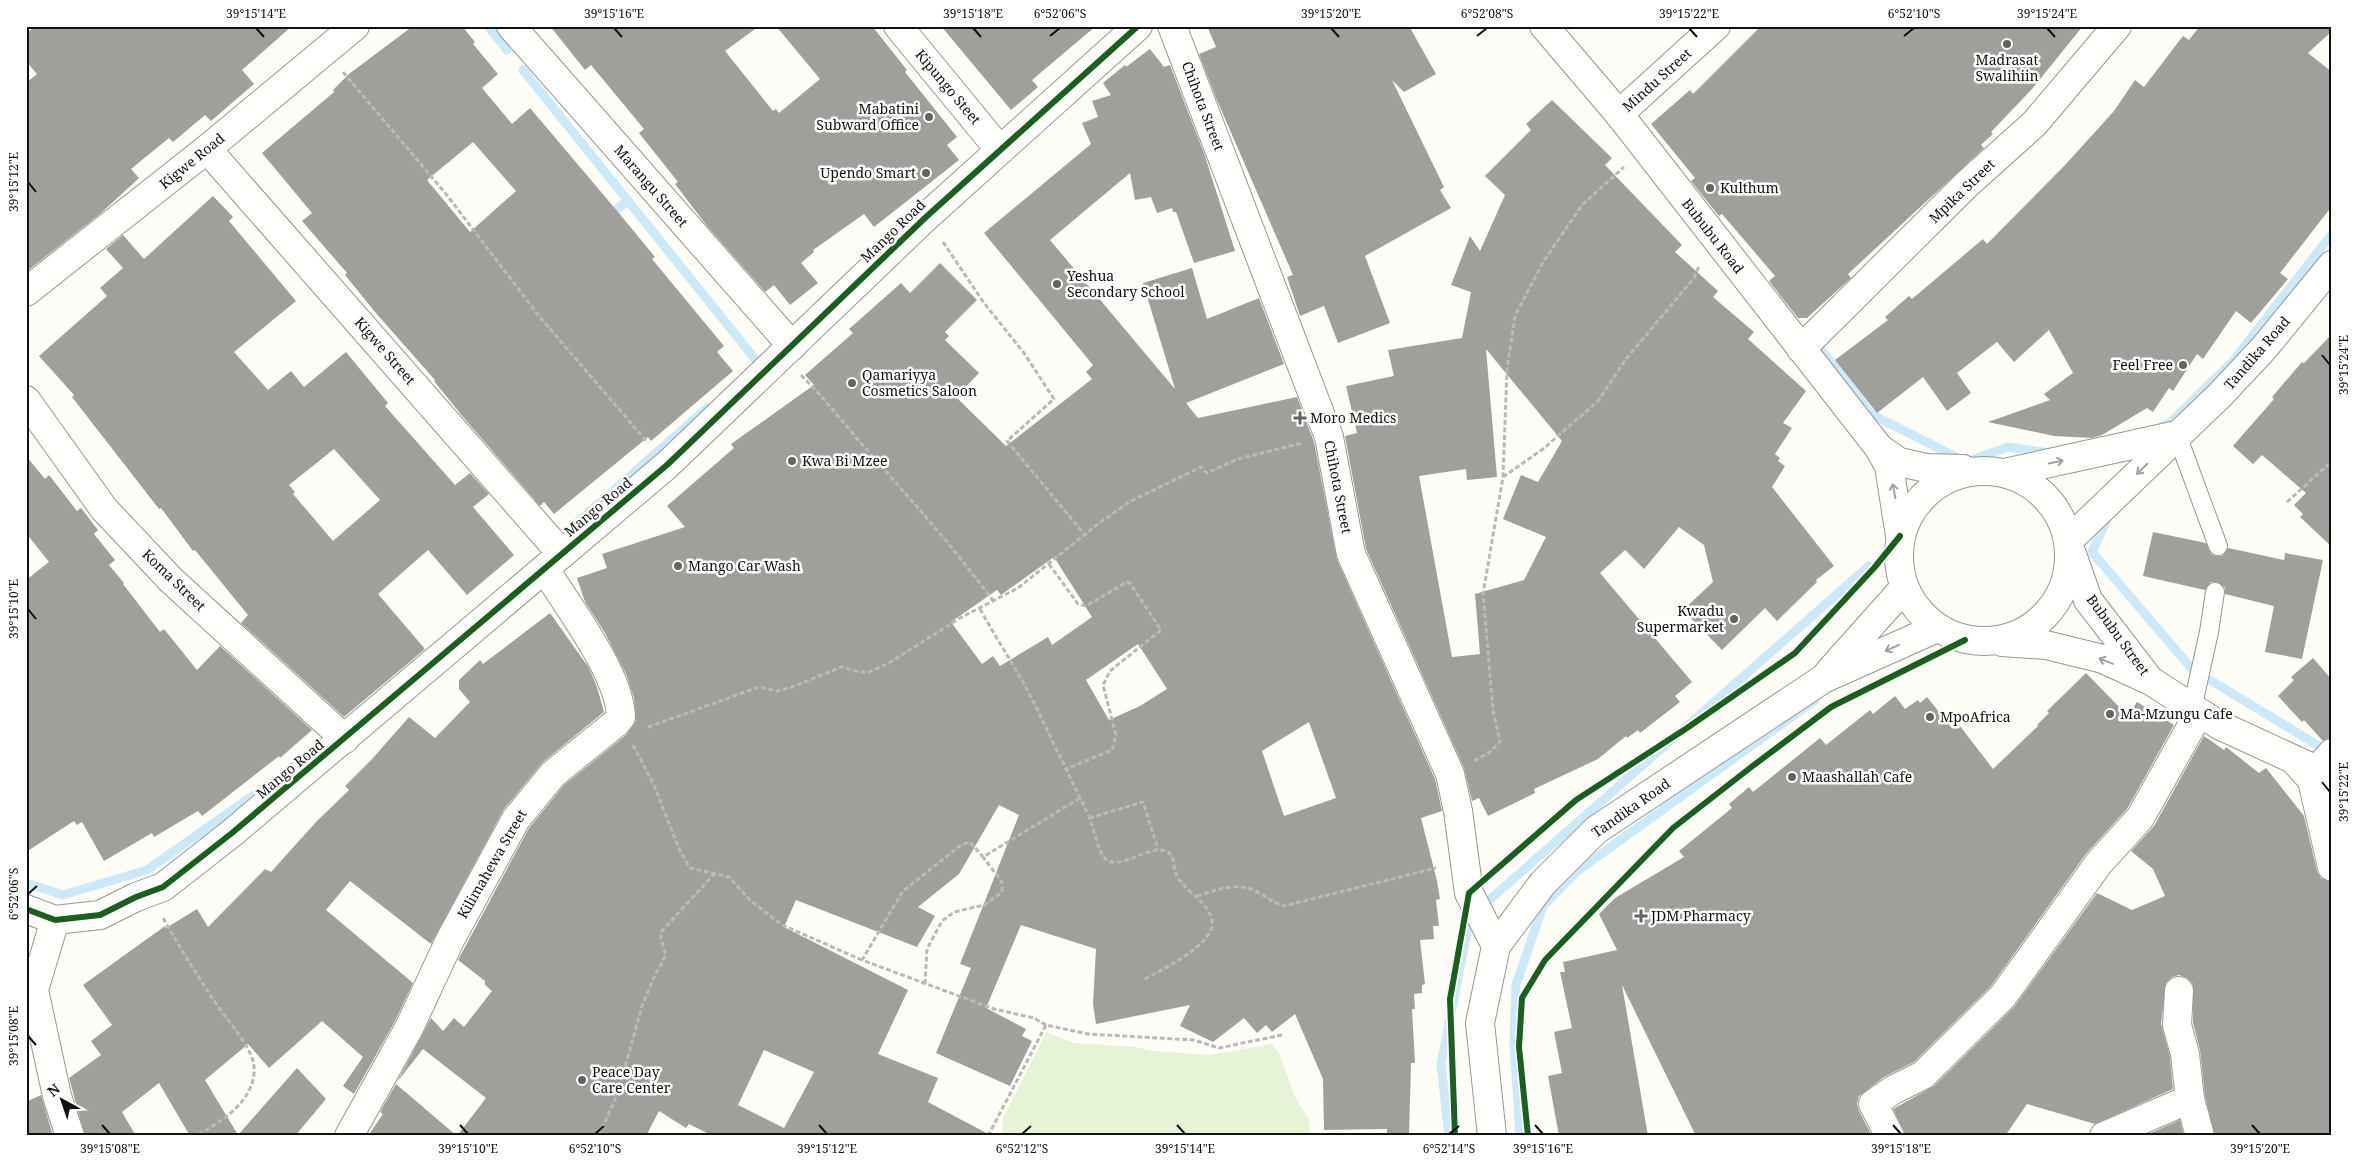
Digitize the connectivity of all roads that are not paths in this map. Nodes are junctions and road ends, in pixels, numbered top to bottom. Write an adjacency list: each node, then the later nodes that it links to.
1 (355, 26): 10 (street, Kigwe Road)
2 (511, 26): 15 (street, Marangu Street)
3 (898, 26): 11 (street, Kipungo Steet)
4 (1138, 26): 11 (street, Mango Road)
5 (1172, 26): 37 (street, Chihota Street)
6 (1544, 26): 9 (street, Bububu Road)
7 (1716, 26): 9 (street, Mindu Street)
8 (2117, 26): 14 (street, Mpika Street)
9 (1619, 114): 14 (street, Bububu Road)
10 (208, 149): 13 (street, Kigwe Road); 24 (street, Kigwe Street)
11 (999, 149): 15 (street, Mango Road)
12 (2332, 264): 17 (street, Tandika Road)
13 (26, 292)
14 (1801, 349): 18 (street, Bububu Road)
15 (786, 351): 24 (street, Mango Road)
16 (26, 400): 32 (street, Koma Street)
17 (2178, 435): 20 (street, one-way to 17); 22 (street, Tandika Road, one-way to 22); 23 (lane)
18 (1879, 448): 19 (street); 21 (street, one-way to 18)
19 (1974, 470): 20 (street); 21 (street)
20 (2009, 472): 22 (street)
21 (1900, 536): 25 (street)
22 (2070, 544): 28 (street); 30 (street, Bububu Street)
23 (2218, 546)
24 (553, 561): 32 (street, Mango Road); 41 (street, Kilimahewa Street)
25 (1904, 588): 27 (street); 29 (street)
26 (2215, 592): 31 (lane)
27 (1937, 628): 28 (street); 29 (street, Tandika Road, one-way to 29)
28 (1994, 641): 30 (street, Bububu Street, one-way to 28)
29 (1823, 679): 37 (street, Tandika Road)
30 (2151, 681): 31 (street)
31 (2192, 709): 33 (street); 43 (street)
32 (345, 739): 36 (street, Mango Road)
33 (2318, 765): 34 (street)
34 (2332, 867)
35 (26, 909): 36 (street, Mango Road)
36 (55, 920): 40 (street)
37 (1496, 946): 42 (street, Tandika Road)
38 (2179, 991): 39 (street)
39 (2190, 1099): 44 (street); 45 (street)
40 (70, 1136)
41 (349, 1136)
42 (1492, 1136)
43 (1890, 1136)
44 (2104, 1136)
45 (2200, 1136)

